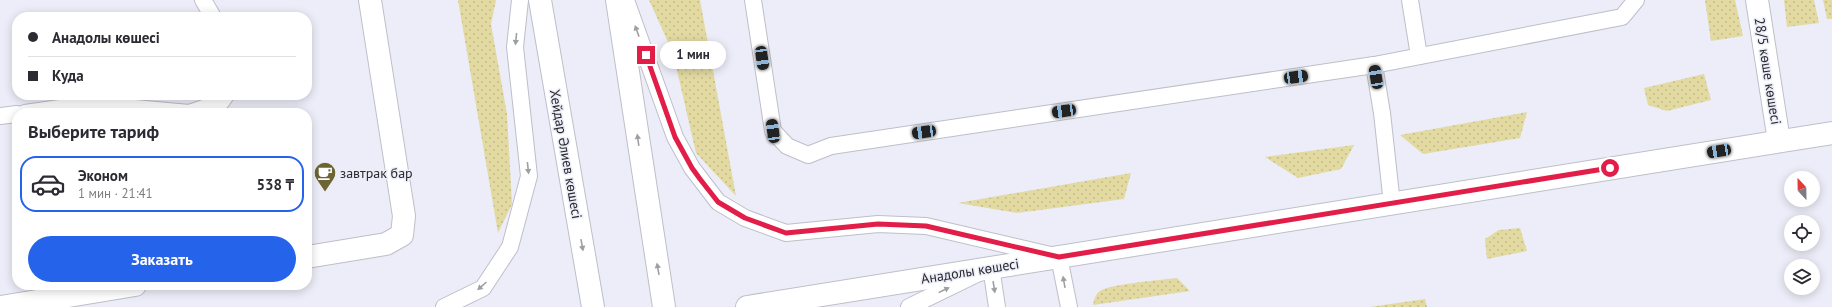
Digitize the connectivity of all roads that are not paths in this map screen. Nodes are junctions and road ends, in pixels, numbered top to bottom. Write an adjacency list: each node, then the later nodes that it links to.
1 (203, 0): 11 (lane)
2 (370, 0): 23 (street)
3 (520, 0): 28 (lane, one-way to 28)
4 (540, 0): 29 (street, Хейдар Әлиев көшесі, one-way to 29)
5 (618, 0): 30 (street, one-way to 5)
6 (626, 0): 24 (lane, one-way to 6)
7 (753, 0): 13 (lane)
8 (1410, 0): 12 (lane)
9 (1636, 0): 12 (lane)
10 (1757, 0): 21 (street, 28/5 көше көшесі)
11 (210, 12)
12 (1418, 56): 13 (lane)
13 (1374, 65): 22 (lane)
14 (222, 100): 17 (lane)
15 (59, 108): 16 (lane)
16 (135, 108)
17 (204, 108)
18 (12, 115): 19 (lane)
19 (0, 116)
20 (1832, 133): 21 (street, Анадолы көшесі)
21 (1779, 141): 22 (street, Анадолы көшесі)
22 (1392, 204): 24 (street, Анадолы көшесі)
23 (312, 256)
24 (1059, 257): 25 (street, Анадолы көшесі); 34 (lane, one-way to 24)
25 (991, 267): 31 (street, Анадолы көшесі); 32 (lane, one-way to 25); 33 (lane, one-way to 33)
26 (105, 290): 27 (street)
27 (1, 307)
28 (444, 307)
29 (593, 307)
30 (664, 307)
31 (747, 307)
32 (909, 307)
33 (997, 307)
34 (1069, 307)

